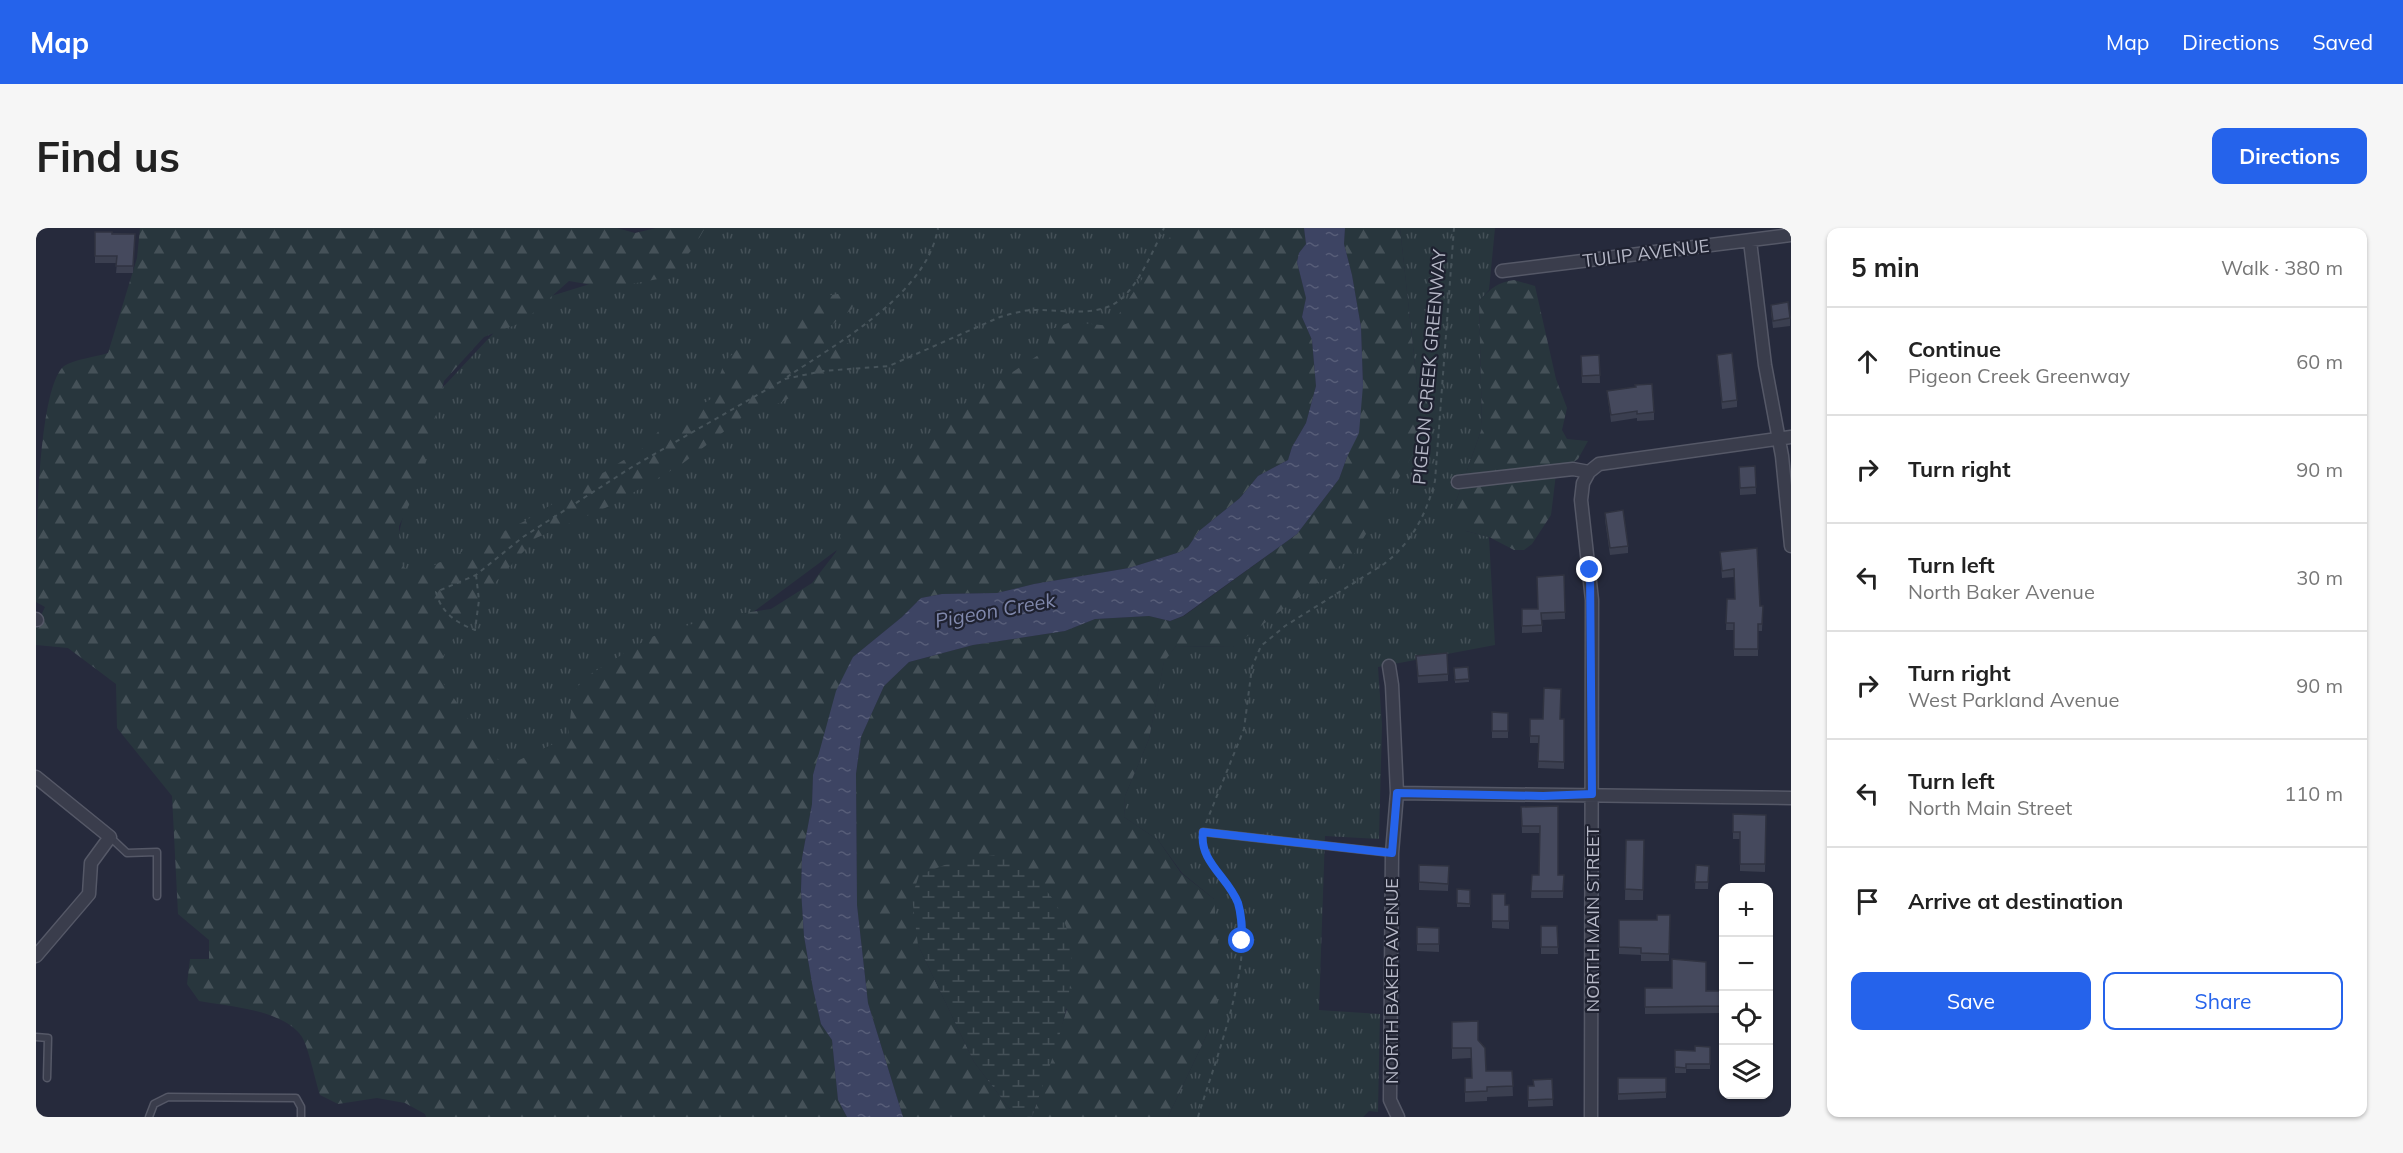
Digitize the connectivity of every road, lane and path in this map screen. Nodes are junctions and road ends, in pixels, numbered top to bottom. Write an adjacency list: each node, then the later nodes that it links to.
1 (938, 228): 7 (path)
2 (1164, 228): 7 (path)
3 (1454, 228): 18 (path, PIGEON CREEK GREENWAY)
4 (1791, 235): 5 (street, TULIP AVENUE)
5 (1750, 241): 6 (street, TULIP AVENUE); 8 (street)
6 (1502, 271)
7 (785, 379): 12 (path)
8 (1785, 437): 9 (street); 11 (street)
9 (1589, 472): 10 (street); 16 (street, NORTH MAIN STREET)
10 (1458, 482)
11 (1791, 546)
12 (476, 575): 12 (path)
13 (1389, 666): 15 (street, NORTH BAKER AVENUE)
14 (36, 777): 19 (street)
15 (1397, 793): 16 (street); 20 (street, NORTH BAKER AVENUE)
16 (1592, 794): 17 (street); 29 (street, NORTH MAIN STREET)
17 (1791, 798)
18 (1203, 832): 20 (lane); 28 (path)
19 (110, 837): 21 (lane); 22 (street)
20 (1392, 853): 25 (street, NORTH BAKER AVENUE)
21 (157, 897)
22 (36, 956)
23 (36, 1037): 24 (lane)
24 (47, 1078)
25 (1398, 1116)
26 (149, 1117): 27 (lane)
27 (301, 1117)
28 (1198, 1117)
29 (1591, 1117)

